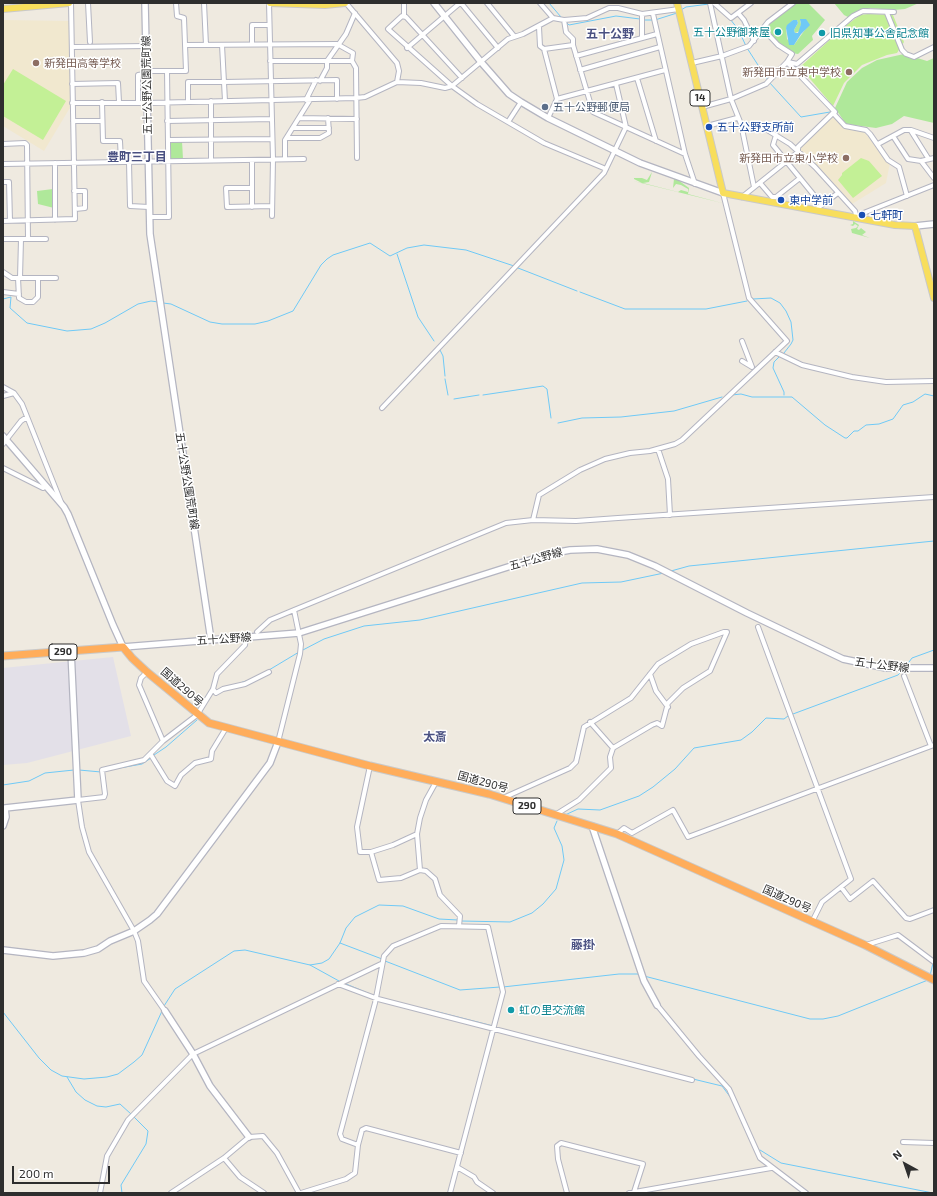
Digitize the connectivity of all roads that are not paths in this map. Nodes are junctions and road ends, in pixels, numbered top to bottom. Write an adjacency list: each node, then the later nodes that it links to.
1 (70, 3): 20 (main road); 47 (street)
2 (88, 3): 39 (street)
3 (145, 3): 48 (street, 五十公野公園荒町線)
4 (176, 3): 43 (street)
5 (204, 3): 44 (street)
6 (270, 3): 17 (main road); 31 (street)
7 (345, 3): 18 (main road); 22 (street)
8 (404, 3): 27 (street)
9 (434, 3): 28 (street)
10 (461, 3): 28 (street); 51 (street)
11 (487, 3): 36 (street)
12 (540, 3): 29 (street)
13 (710, 3): 55 (street)
14 (714, 3): 23 (street)
15 (751, 3): 23 (street)
16 (793, 3): 33 (street)
17 (288, 4): 18 (main road)
18 (325, 4)
19 (678, 6): 26 (street); 61 (main road, 14)
20 (5, 7)
21 (894, 12): 24 (street)
22 (355, 13): 42 (street); 71 (street)
23 (738, 13): 38 (street)
24 (887, 13): 49 (street); 60 (street)
25 (642, 14): 26 (street); 30 (street); 37 (street)
26 (653, 14): 34 (street)
27 (404, 16): 35 (street); 50 (street)
28 (445, 17): 35 (street); 59 (street)
29 (553, 18): 30 (street); 32 (street)
30 (564, 20): 46 (street)
31 (269, 24): 40 (street); 41 (street)
32 (539, 27): 36 (street); 53 (street)
33 (764, 30): 38 (street); 60 (street)
34 (657, 34): 37 (street); 52 (street)
35 (422, 35): 50 (street); 66 (street)
36 (514, 36): 51 (street)
37 (642, 38): 54 (street)
38 (754, 40): 55 (street)
39 (90, 42)
40 (270, 43): 41 (street); 42 (street); 58 (street)
41 (252, 44): 45 (street)
42 (337, 44): 56 (street); 57 (street)
43 (186, 45): 44 (street); 65 (street)
44 (206, 45): 45 (street)
45 (222, 45): 70 (street)
46 (573, 45): 53 (street); 54 (street)
47 (72, 46): 48 (street); 72 (street)
48 (146, 46): 64 (street, 五十公野公園荒町線)
49 (934, 47)
50 (406, 48): 74 (street)
51 (498, 48): 59 (street)
52 (660, 48): 62 (street); 63 (street)
53 (544, 49): 78 (street)
54 (576, 56): 62 (street)
55 (722, 56): 61 (street); 79 (street)
56 (327, 61): 57 (street); 58 (street); 69 (street)
57 (352, 61): 76 (street)
58 (270, 62): 68 (street)
59 (481, 62): 66 (street); 89 (street)
60 (787, 62): 79 (street); 93 (street)
61 (692, 63): 92 (main road, 14)
62 (580, 70): 75 (street)
63 (665, 70): 67 (street); 123 (street)
64 (147, 71): 65 (street); 87 (street); 91 (street, 五十公野公園荒町線)
65 (167, 71): 88 (street)
66 (462, 78): 74 (street)
67 (637, 78): 73 (street); 118 (street)
68 (271, 81): 69 (street); 70 (street); 84 (street)
69 (318, 81): 77 (street); 80 (street)
70 (224, 82): 81 (street); 83 (street)
71 (397, 82): 74 (street); 76 (street)
72 (72, 84): 86 (street); 90 (street)
73 (616, 84): 75 (street); 107 (street)
74 (452, 86): 104 (street)
75 (586, 92): 78 (street); 107 (street)
76 (356, 98): 77 (street); 96 (street)
77 (337, 99): 80 (street)
78 (557, 99): 97 (street)
79 (732, 99): 92 (street); 98 (street)
80 (308, 100): 84 (street); 94 (street)
81 (188, 101): 82 (street); 88 (street)
82 (211, 101): 83 (street); 100 (street)
83 (225, 101): 84 (street)
84 (272, 101): 99 (street)
85 (102, 102): 86 (street); 90 (street); 101 (street)
86 (119, 102): 87 (street)
87 (138, 102): 91 (street)
88 (167, 102): 91 (street); 102 (street)
89 (521, 102): 97 (street); 104 (street)
90 (72, 103): 103 (street)
91 (147, 103): 132 (street, 五十公野公園荒町線)
92 (702, 106): 106 (main road, 14)
93 (833, 113): 120 (street); 122 (street)
94 (298, 118): 95 (street); 108 (street)
95 (328, 118): 96 (street); 109 (street)
96 (356, 118): 124 (street)
97 (548, 118): 121 (street)
98 (737, 118): 105 (street); 106 (street)
99 (272, 119): 100 (street); 115 (street)
100 (211, 120): 102 (street); 117 (street)
101 (102, 121): 103 (street); 136 (street)
102 (167, 121): 116 (street)
103 (73, 122): 135 (street)
104 (508, 122): 142 (street)
105 (741, 124): 111 (street); 149 (street)
106 (707, 126): 152 (main road, 14)
107 (626, 127): 118 (street); 121 (street)
108 (293, 128): 109 (street); 113 (street)
109 (329, 128): 113 (street)
110 (911, 130): 112 (street); 114 (street); 125 (street)
111 (776, 135): 122 (street); 138 (street)
112 (893, 136): 120 (street); 134 (street)
113 (287, 138): 128 (street)
114 (934, 138)
115 (272, 139): 117 (street); 127 (street)
116 (168, 140): 117 (street); 133 (street)
117 (211, 140): 130 (street)
118 (656, 141): 123 (street)
119 (3, 144): 139 (street)
120 (878, 144): 154 (street)
121 (616, 151): 142 (street); 147 (street)
122 (798, 152): 138 (street); 153 (street)
123 (685, 154): 147 (street)
124 (357, 158)
125 (928, 158): 126 (street); 134 (street)
126 (934, 158)
127 (273, 159): 128 (street); 131 (street); 161 (street)
128 (285, 159): 129 (street)
129 (304, 159)
130 (211, 160): 131 (street); 133 (street)
131 (252, 160): 150 (street)
132 (149, 161): 133 (street); 137 (street); 159 (street, 五十公野公園荒町線)
133 (168, 161): 165 (street)
134 (922, 161): 144 (street)
135 (73, 162): 136 (street); 140 (street); 151 (street)
136 (121, 162): 137 (street)
137 (129, 162): 159 (street)
138 (787, 162): 143 (street); 146 (street)
139 (26, 163): 140 (street); 141 (street); 170 (street)
140 (55, 163): 167 (street)
141 (3, 164)
142 (606, 169): 193 (street)
143 (800, 178): 156 (street); 158 (street)
144 (934, 178)
145 (3, 182): 169 (street)
146 (760, 183): 149 (street); 156 (street)
147 (695, 184): 152 (street)
148 (934, 185): 154 (street)
149 (754, 187): 155 (street)
150 (252, 188): 160 (street); 160 (street)
151 (74, 191): 162 (street); 162 (street)
152 (723, 193): 155 (main road); 185 (street)
153 (838, 193): 158 (street); 166 (street)
154 (907, 196): 166 (street)
155 (742, 197): 157 (main road)
156 (776, 197): 157 (street)
157 (770, 202): 163 (main road)
158 (822, 205): 163 (street)
159 (149, 206): 165 (street, 五十公野公園荒町線)
160 (252, 206): 161 (street)
161 (272, 206): 164 (street)
162 (75, 208): 167 (street)
163 (815, 210): 166 (main road)
164 (272, 216)
165 (149, 217): 208 (street, 五十公野公園荒町線)
166 (856, 218): 172 (main road)
167 (55, 220): 170 (street)
168 (3, 221): 169 (street)
169 (10, 221): 170 (street)
170 (28, 221): 174 (street)
171 (934, 224): 172 (street)
172 (915, 226): 183 (main road)
173 (21, 239): 174 (street); 176 (street); 178 (street)
174 (28, 239): 175 (street)
175 (46, 239)
176 (3, 240)
177 (3, 272): 178 (street)
178 (19, 278): 179 (street); 182 (street)
179 (38, 278): 180 (street); 182 (street)
180 (56, 278)
181 (3, 292): 182 (street)
182 (19, 294)
183 (933, 294)
184 (742, 341): 187 (street)
185 (775, 352): 188 (street); 189 (street)
186 (742, 361): 187 (street)
187 (752, 367): 188 (street)
188 (758, 370): 196 (street)
189 (934, 381)
190 (3, 387): 191 (street)
191 (14, 393): 192 (street); 194 (street)
192 (3, 396)
193 (382, 408)
194 (27, 417): 195 (street); 200 (street)
195 (4, 440): 198 (street)
196 (658, 449): 201 (street); 202 (street)
197 (3, 468): 198 (street)
198 (46, 486): 200 (street)
199 (934, 497): 201 (street)
200 (62, 505): 209 (street)
201 (670, 515): 202 (street)
202 (533, 520): 203 (street)
203 (294, 610): 205 (street); 206 (street)
204 (758, 627): 229 (street)
205 (257, 632)
206 (299, 632): 207 (street, 五十公野線); 212 (street, 五十公野線); 223 (street)
207 (246, 638): 208 (street, 五十公野線); 217 (street)
208 (211, 640): 209 (street, 五十公野線)
209 (123, 646): 210 (highway, 290); 213 (highway, 国道290号 / 290)
210 (71, 652): 211 (highway, 290); 231 (street)
211 (3, 656)
212 (934, 668)
213 (148, 672): 219 (highway, 国道290号 / 290); 222 (street)
214 (269, 672): 217 (street)
215 (650, 674): 218 (street); 218 (street); 220 (street)
216 (904, 676): 224 (street)
217 (213, 689): 219 (street)
218 (668, 706): 225 (street)
219 (197, 715): 221 (highway, 国道290号 / 290); 222 (street)
220 (590, 722): 225 (street); 230 (street)
221 (226, 728): 223 (highway, 国道290号 / 290); 226 (street)
222 (163, 742): 226 (street)
223 (278, 742): 227 (highway, 国道290号 / 290); 244 (street)
224 (933, 746): 229 (street)
225 (613, 748): 233 (street)
226 (151, 755): 231 (street)
227 (370, 766): 228 (highway, 国道290号 / 290); 238 (street)
228 (436, 782): 230 (highway, 国道290号 / 290); 236 (street)
229 (818, 788): 237 (street); 240 (street)
230 (502, 798): 233 (highway, 国道290号 / 290)
231 (78, 800): 232 (street); 244 (street)
232 (4, 809): 234 (street)
233 (555, 815): 235 (highway, 国道290号 / 290)
234 (3, 826)
235 (592, 826): 237 (highway, 国道290号 / 290); 252 (street)
236 (417, 834): 238 (street); 239 (street)
237 (617, 834): 242 (highway, 国道290号 / 290)
238 (370, 852): 239 (street)
239 (420, 870): 243 (street)
240 (841, 887): 241 (street); 242 (street)
241 (934, 910)
242 (812, 922): 245 (highway, 国道290号 / 290)
243 (459, 926): 248 (street); 254 (street)
244 (134, 931): 246 (street); 253 (street)
245 (865, 945): 247 (street); 249 (highway, 国道290号 / 290)
246 (3, 950)
247 (934, 962)
248 (381, 964): 250 (street); 251 (street)
249 (934, 980)
250 (338, 984): 251 (street); 255 (street)
251 (376, 998): 254 (street); 260 (street)
252 (657, 1005): 264 (street)
253 (165, 1010): 255 (street)
254 (493, 1030): 256 (street); 261 (street)
255 (193, 1054): 257 (street); 266 (street)
256 (692, 1080)
257 (249, 1137): 262 (street); 269 (street)
258 (903, 1142): 259 (street)
259 (934, 1143)
260 (358, 1145): 261 (street); 269 (street)
261 (461, 1153): 263 (street)
262 (224, 1158): 267 (street); 268 (street)
263 (457, 1168): 270 (street); 271 (street)
264 (771, 1168): 265 (street); 274 (street)
265 (634, 1192): 272 (street); 273 (street)
266 (100, 1193)
267 (171, 1193)
268 (264, 1193)
269 (300, 1193)
270 (450, 1193)
271 (492, 1193)
272 (567, 1193)
273 (629, 1193)
274 (806, 1193)

